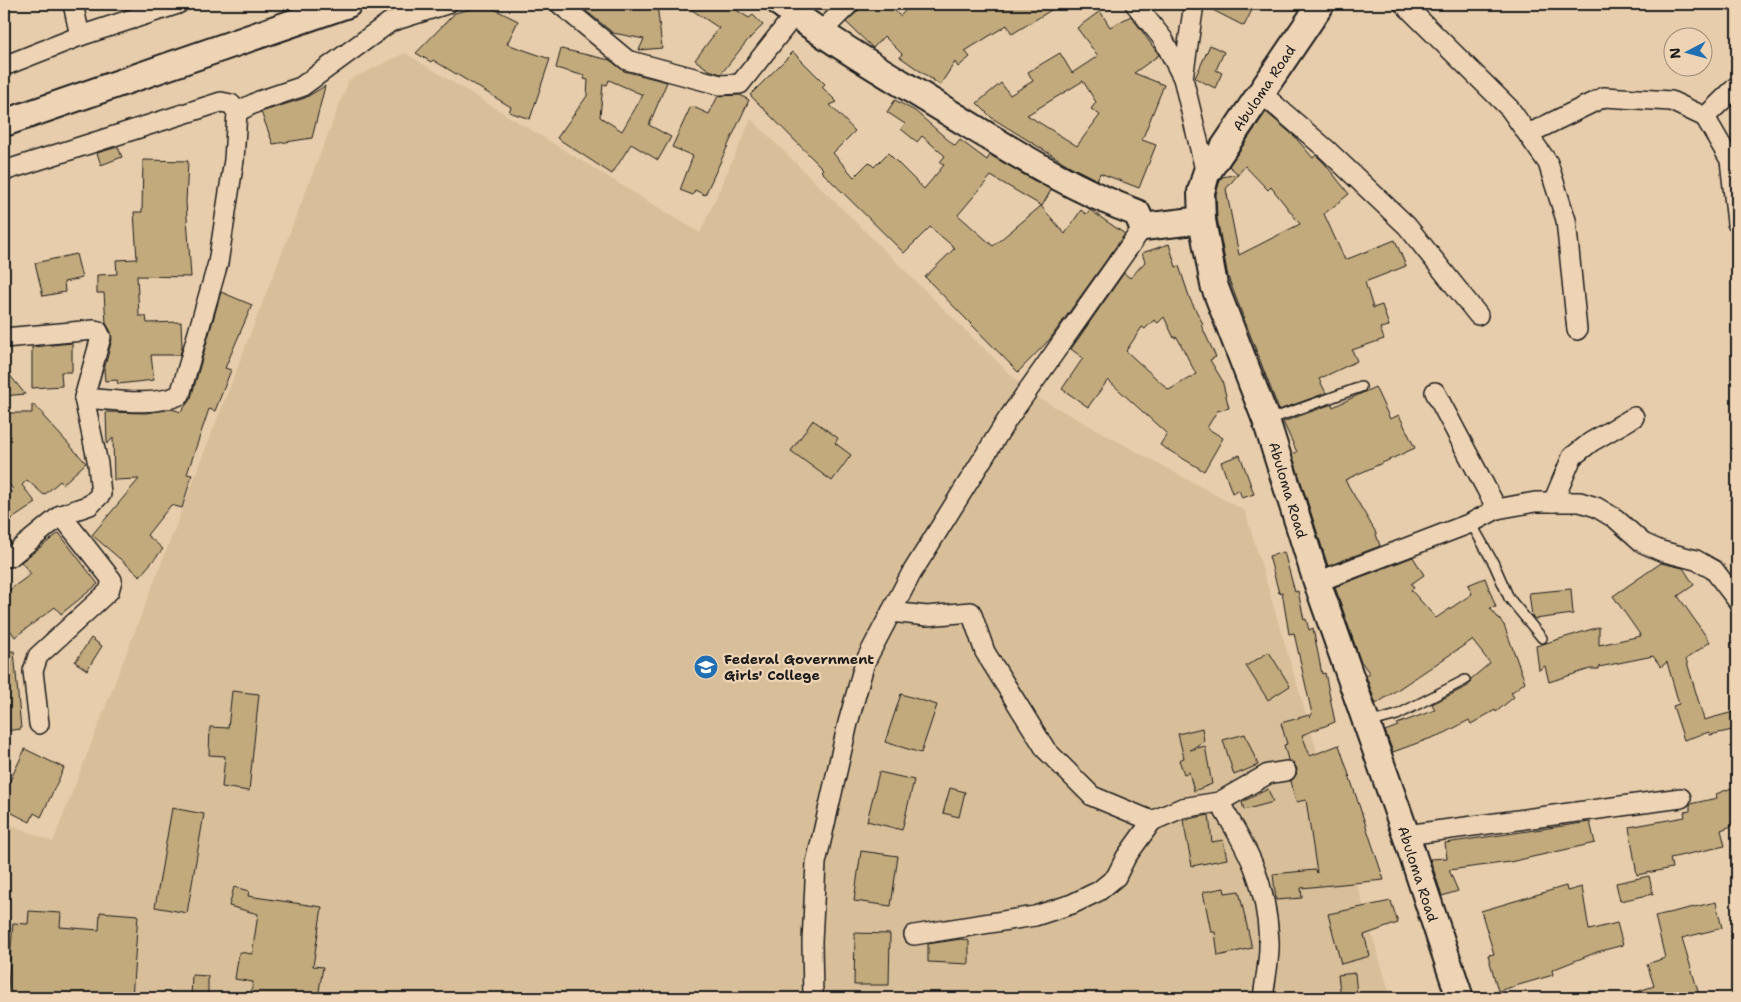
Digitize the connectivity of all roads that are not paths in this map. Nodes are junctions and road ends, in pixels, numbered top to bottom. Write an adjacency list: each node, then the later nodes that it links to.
1 (73, 4): 13 (street)
2 (178, 4): 13 (street)
3 (348, 4): 20 (street)
4 (447, 4): 18 (street)
5 (560, 4): 11 (street)
6 (849, 4): 12 (street)
7 (1135, 4): 15 (street)
8 (1194, 4): 15 (street)
9 (1321, 4): 17 (street, Abuloma Road)
10 (1404, 4): 21 (street)
11 (788, 9): 12 (street)
12 (821, 32): 26 (street)
13 (80, 36): 14 (street)
14 (4, 66)
15 (1183, 78): 23 (street)
16 (1737, 86): 19 (street)
17 (1261, 93): 23 (street, Abuloma Road); 27 (street)
18 (237, 112): 22 (street); 32 (street)
19 (1705, 117): 21 (street); 25 (street)
20 (4, 123)
21 (1528, 134): 28 (street)
22 (4, 170)
23 (1206, 174): 24 (street, Abuloma Road)
24 (1202, 220): 26 (street); 34 (street, Abuloma Road)
25 (1737, 222)
26 (1143, 227): 42 (street)
27 (1478, 315)
28 (1577, 330)
29 (4, 338): 32 (street)
30 (1361, 387): 34 (lane)
31 (1435, 392): 36 (street)
32 (84, 398): 37 (street)
33 (1634, 417): 35 (street)
34 (1266, 420): 40 (street, Abuloma Road)
35 (1553, 502): 36 (street); 41 (street)
36 (1497, 510): 38 (street)
37 (61, 515): 39 (street); 45 (street)
38 (1471, 523): 40 (street); 43 (lane)
39 (10, 557)
40 (1316, 582): 46 (street, Abuloma Road)
41 (1737, 600)
42 (891, 612): 50 (street); 53 (street)
43 (1542, 638)
44 (1465, 680): 46 (lane)
45 (39, 724)
46 (1368, 724): 51 (street, Abuloma Road)
47 (1286, 771): 49 (street)
48 (1681, 798): 51 (street)
49 (1219, 802): 50 (street); 54 (street)
50 (1152, 821): 52 (street)
51 (1406, 835): 55 (street, Abuloma Road)
52 (914, 936)
53 (813, 998)
54 (1263, 998)
55 (1460, 998)

